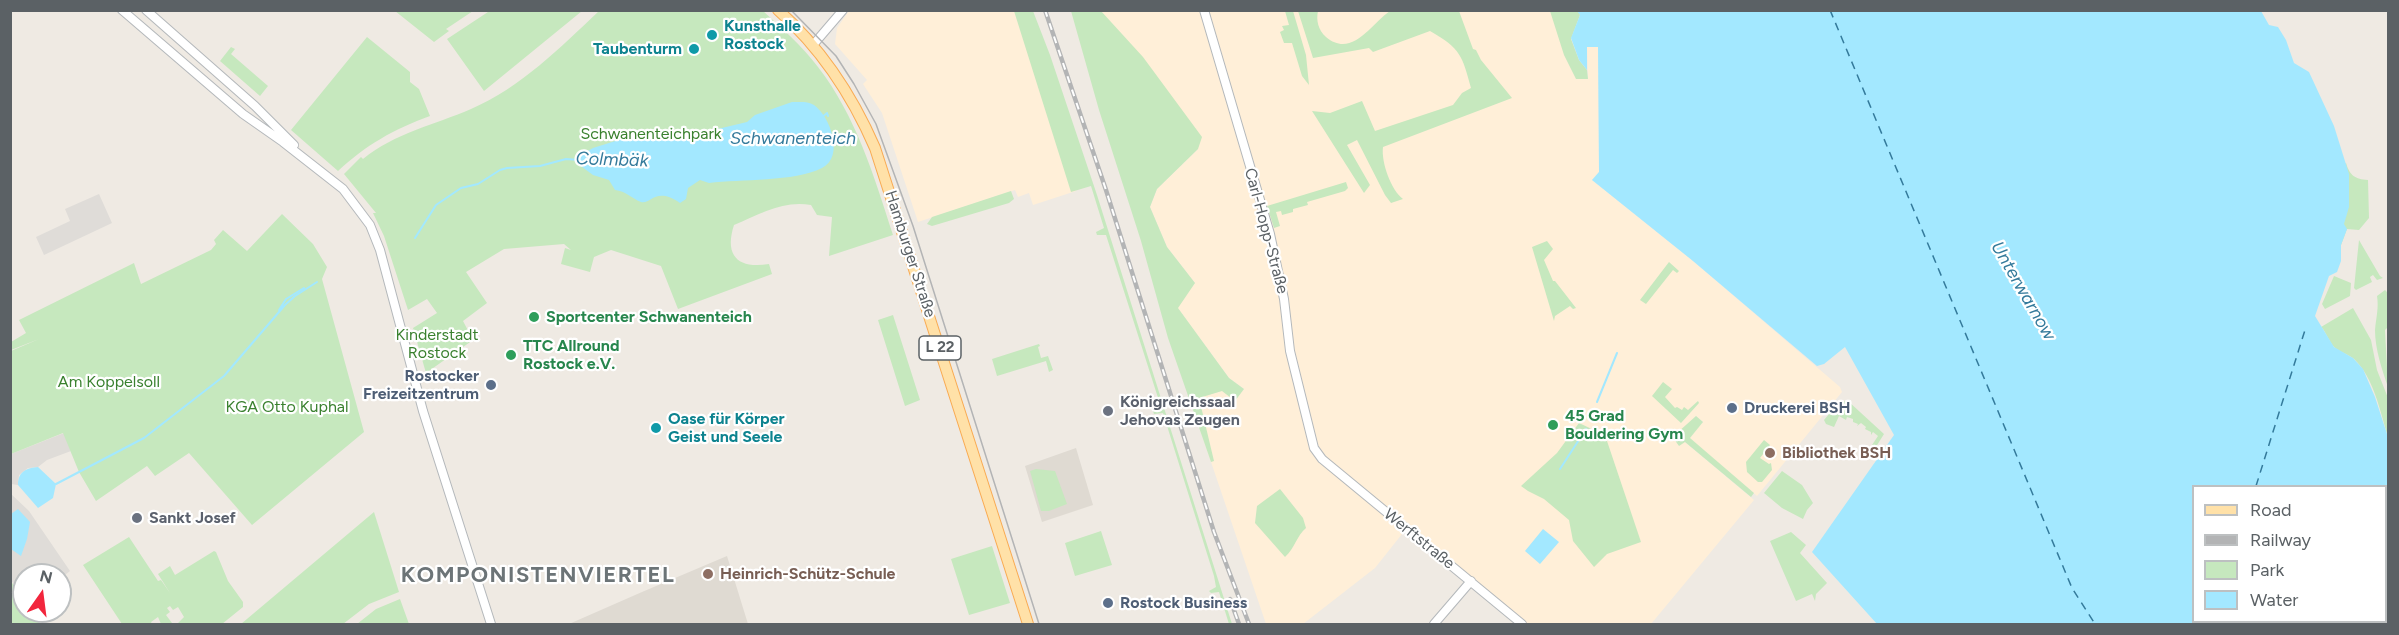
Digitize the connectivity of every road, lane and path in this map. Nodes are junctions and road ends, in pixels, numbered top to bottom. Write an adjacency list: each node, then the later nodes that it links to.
1 (122, 10): 8 (street)
2 (146, 10): 7 (street)
3 (778, 10): 6 (main road, Hamburger Straße / L 22)
4 (843, 10): 6 (street)
5 (1204, 10): 10 (street, Carl-Hopp-Straße)
6 (813, 45): 13 (main road, Hamburger Straße / L 22)
7 (194, 53): 8 (street); 9 (street)
8 (185, 63): 9 (street)
9 (308, 161): 12 (street)
10 (1317, 453): 11 (street, Werftstraße)
11 (1471, 581): 14 (street); 15 (street, Werftstraße)
12 (491, 624)
13 (1028, 624)
14 (1434, 624)
15 (1522, 624)

